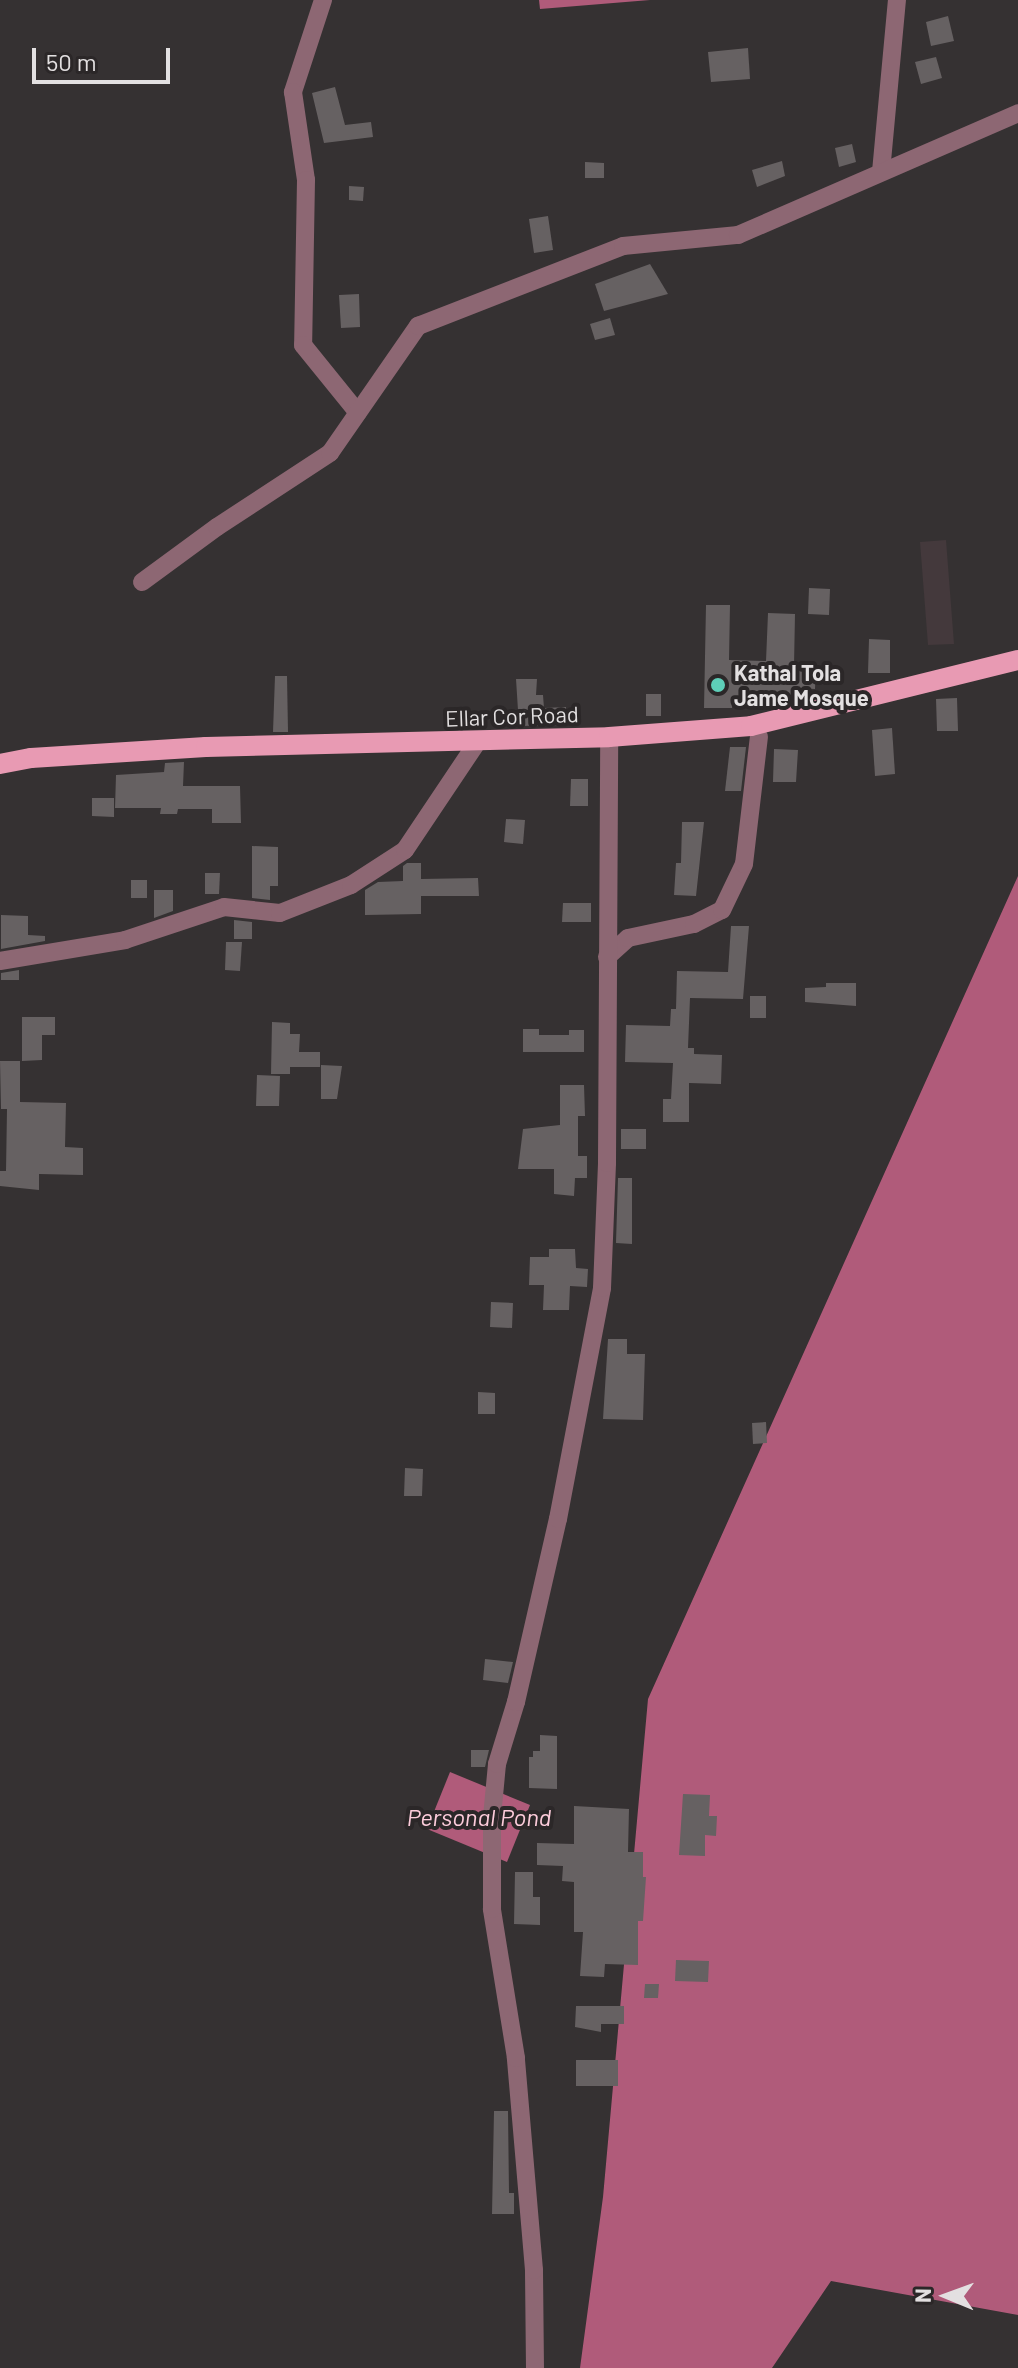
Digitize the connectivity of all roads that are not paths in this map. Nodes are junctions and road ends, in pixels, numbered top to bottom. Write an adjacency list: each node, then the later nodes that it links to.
1 (323, 0): 5 (street)
2 (897, 0): 4 (street)
3 (1018, 113): 4 (street)
4 (881, 172): 5 (street)
5 (358, 413): 6 (street)
6 (142, 582)
7 (1018, 660): 8 (main road, Ellar Cor Road)
8 (609, 737): 10 (main road, Ellar Cor Road); 12 (street)
9 (759, 737): 12 (street)
10 (478, 741): 11 (main road, Ellar Cor Road); 13 (street)
11 (0, 764)
12 (607, 957): 14 (street)
13 (0, 961)
14 (535, 2368)

